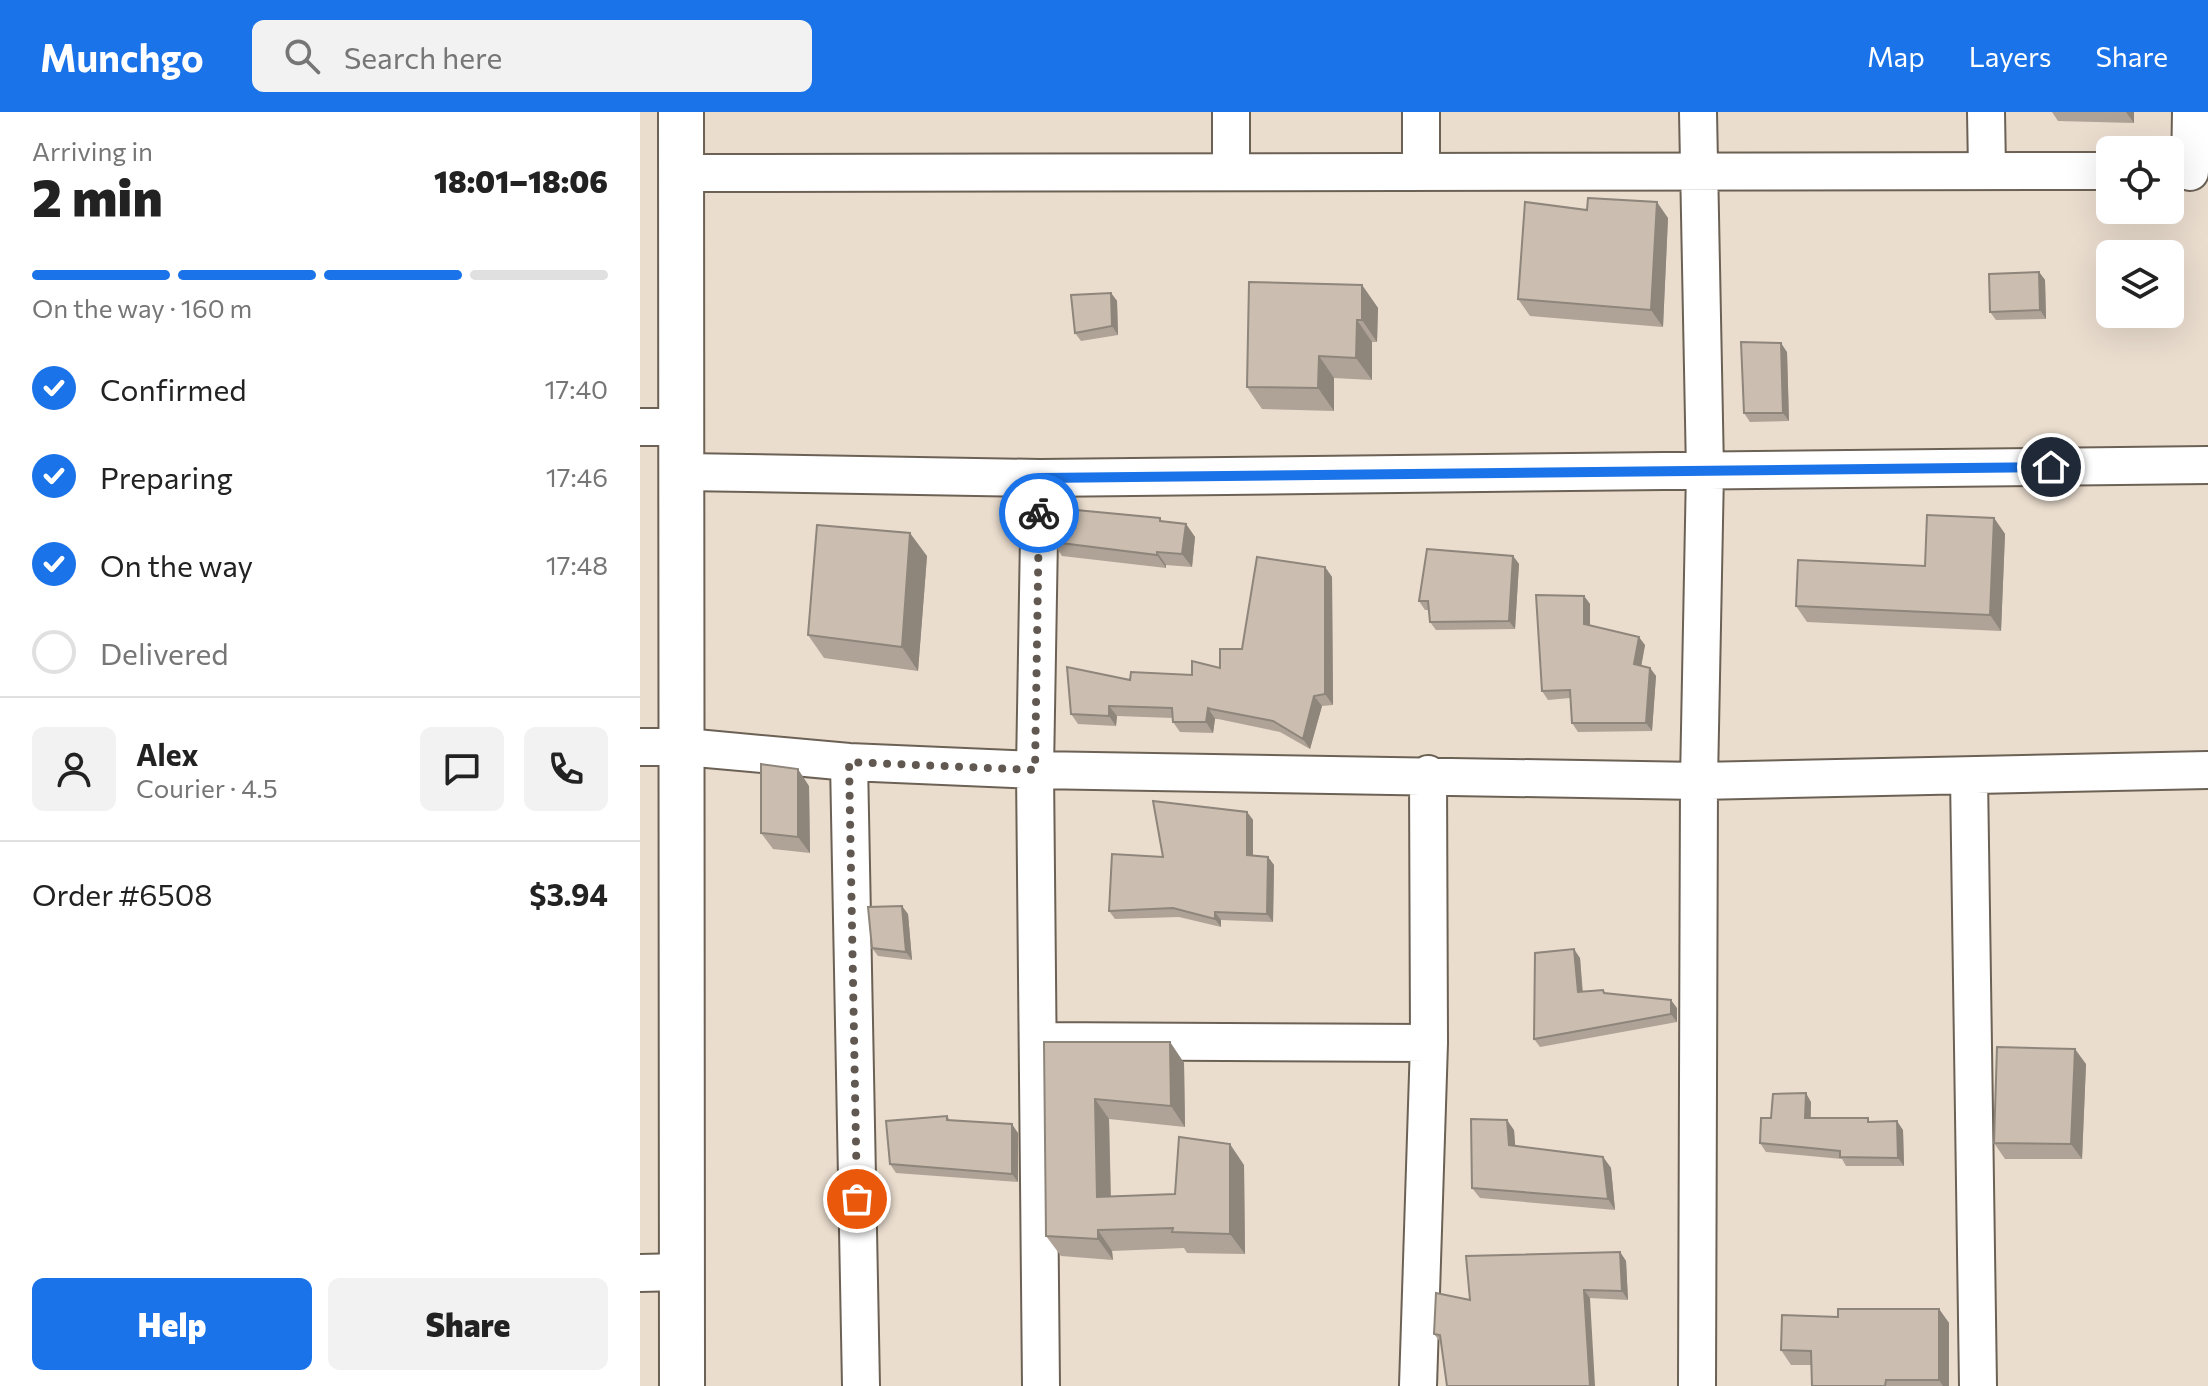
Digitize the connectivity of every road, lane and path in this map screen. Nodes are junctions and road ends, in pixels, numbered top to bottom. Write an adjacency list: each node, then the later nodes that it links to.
1 (681, 112): 13 (street)
2 (1231, 112): 8 (street)
3 (1421, 112): 11 (street)
4 (1698, 112): 12 (street)
5 (1986, 112): 7 (street)
6 (2191, 112): 10 (street)
7 (1987, 169): 9 (street); 12 (street)
8 (1231, 171): 11 (street); 13 (street)
9 (2096, 171)
10 (2189, 171)
11 (1421, 172): 12 (street)
12 (1698, 172): 16 (street)
13 (681, 173): 14 (street)
14 (661, 427): 17 (street)
15 (2208, 465): 16 (street)
16 (1705, 471): 18 (street); 26 (street)
17 (683, 472): 18 (street); 20 (street)
18 (1040, 478): 22 (street)
19 (640, 747): 20 (street)
20 (685, 747): 21 (street); 29 (street)
21 (849, 762): 22 (street); 31 (street)
22 (1035, 770): 24 (street); 27 (street)
23 (2208, 770): 25 (street)
24 (1428, 774): 26 (street); 28 (street)
25 (1969, 776): 26 (street); 35 (street)
26 (1699, 781): 34 (street)
27 (1038, 1041): 28 (street); 32 (street)
28 (1429, 1043): 33 (street)
29 (661, 1272): 30 (street)
30 (682, 1386)
31 (861, 1386)
32 (1041, 1386)
33 (1418, 1386)
34 (1697, 1386)
35 (1978, 1386)

